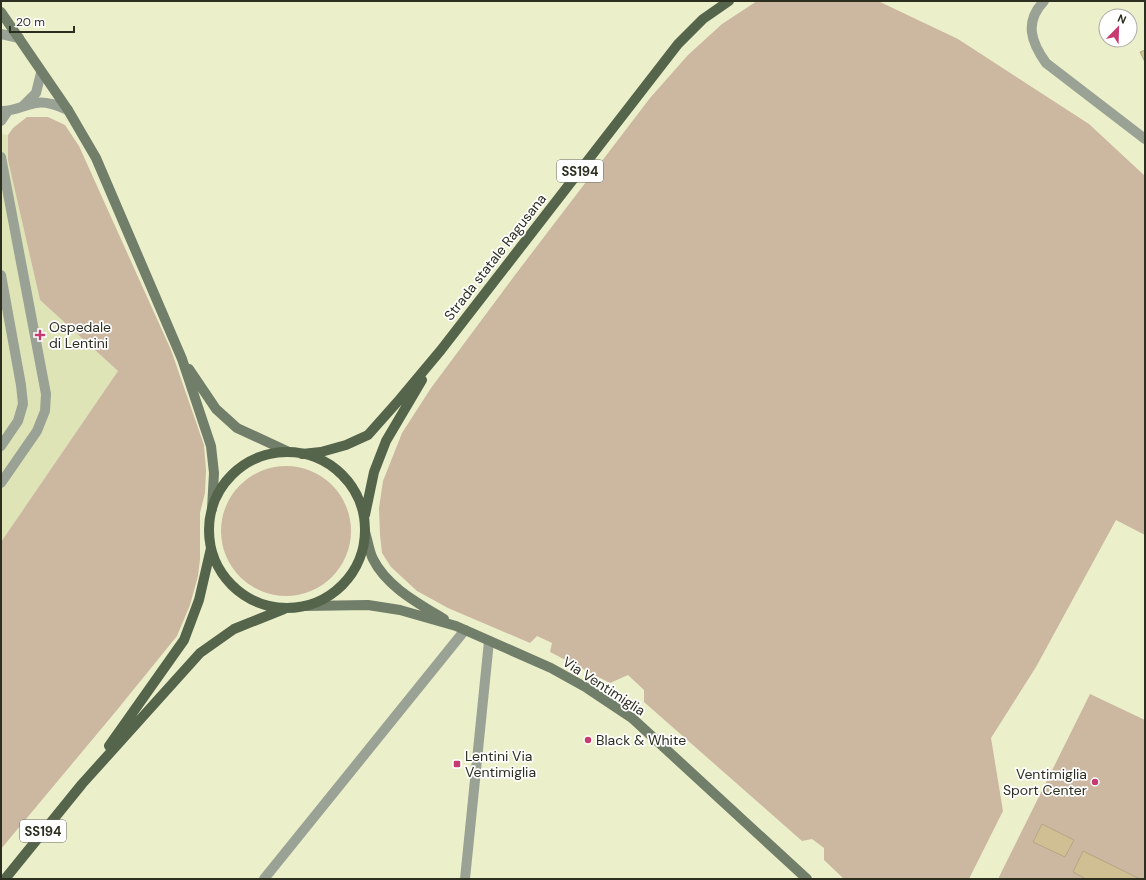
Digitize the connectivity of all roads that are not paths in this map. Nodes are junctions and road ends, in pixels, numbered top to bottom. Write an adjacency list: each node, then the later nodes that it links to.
1 (729, 1): 14 (main road, Strada statale Ragusana / SS194)
2 (1044, 1): 11 (lane)
3 (1, 12): 5 (main road)
4 (1, 34): 5 (lane)
5 (19, 38): 6 (main road)
6 (41, 73): 7 (lane); 8 (main road)
7 (21, 107): 8 (lane); 9 (lane)
8 (68, 110): 15 (main road)
9 (4, 111): 10 (lane)
10 (1, 121)
11 (1145, 138)
12 (1, 157): 19 (lane)
13 (1, 275): 16 (lane)
14 (441, 350): 18 (main road); 21 (main road)
15 (182, 359): 17 (main road); 20 (main road)
16 (1, 446)
17 (289, 452): 18 (main road); 20 (main road)
18 (302, 454): 21 (main road)
19 (1, 483)
20 (212, 509): 23 (main road)
21 (365, 519): 22 (main road)
22 (365, 532): 24 (main road); 26 (main road)
23 (211, 548): 25 (main road); 28 (main road)
24 (305, 606): 25 (main road); 26 (main road)
25 (286, 608): 28 (main road)
26 (460, 628): 27 (main road, Via Ventimiglia); 30 (lane)
27 (489, 641): 31 (lane); 32 (main road, Via Ventimiglia)
28 (82, 784): 29 (main road, SS194)
29 (5, 879)
30 (264, 879)
31 (465, 879)
32 (807, 879)

